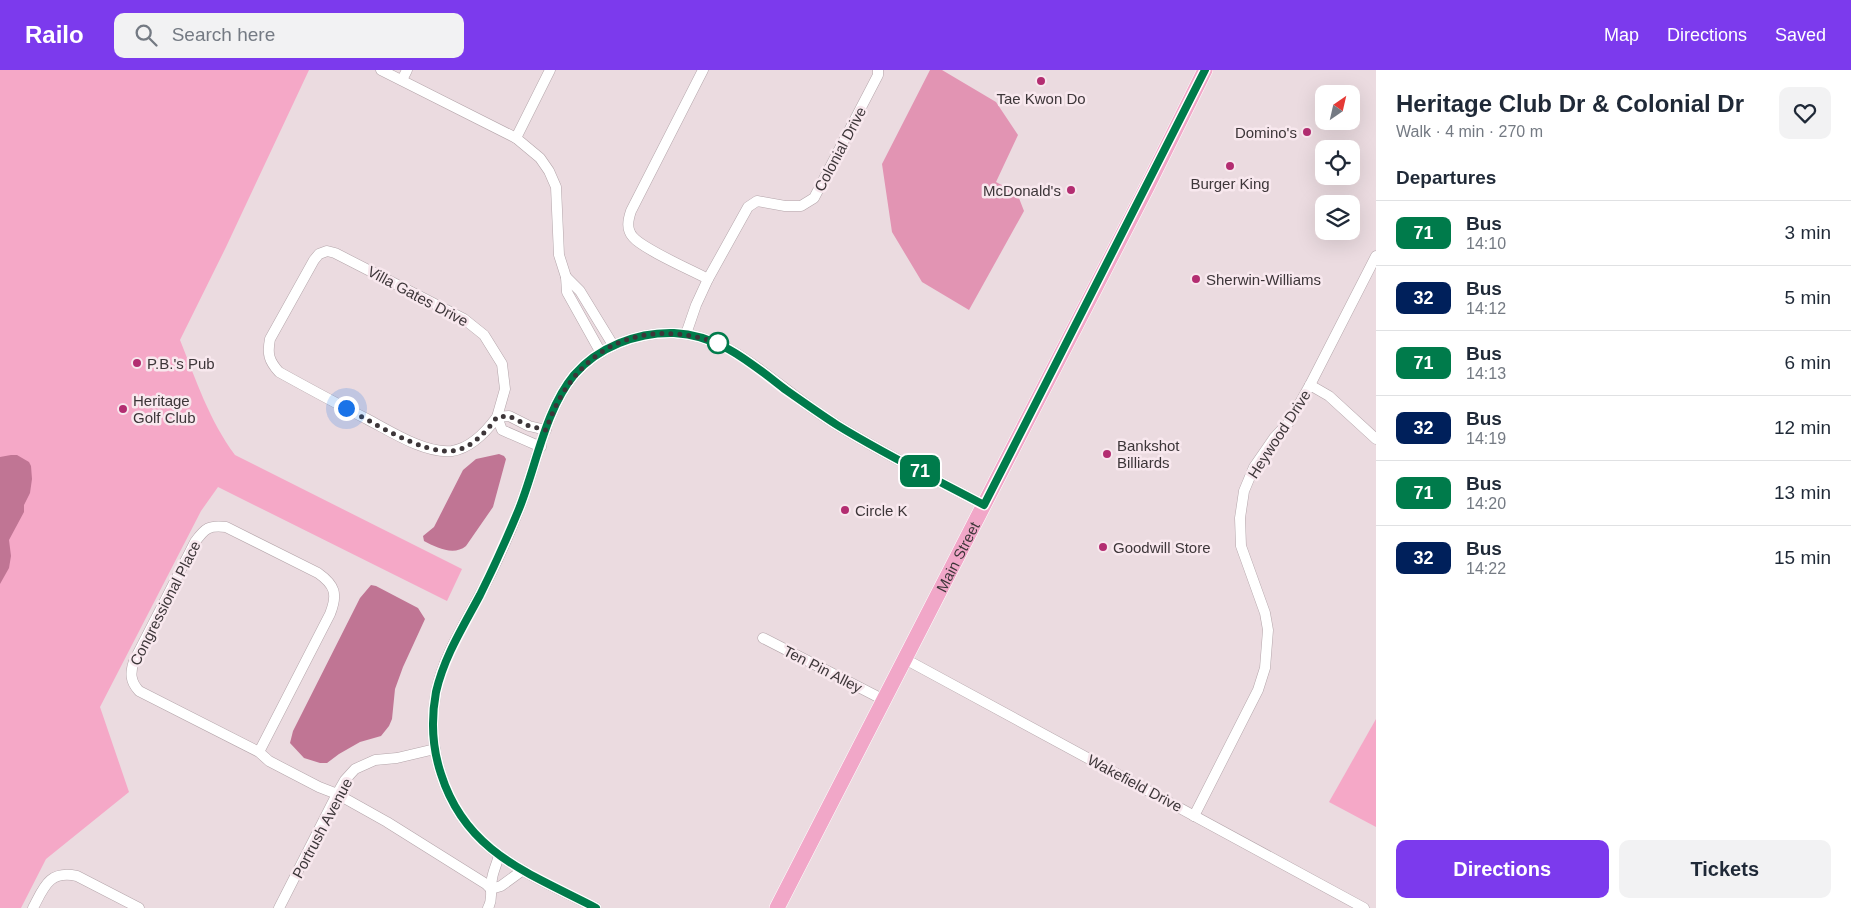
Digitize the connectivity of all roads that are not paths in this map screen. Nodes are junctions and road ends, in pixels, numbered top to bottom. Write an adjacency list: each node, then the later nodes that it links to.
1 (381, 70): 7 (street)
2 (408, 70): 7 (street)
3 (550, 70): 8 (street)
4 (703, 70): 11 (street)
5 (878, 70): 11 (street, Colonial Drive)
6 (1205, 70): 20 (main road, Main Street)
7 (402, 80): 8 (street)
8 (516, 138): 10 (street)
9 (1376, 256): 15 (street, Heywood Drive)
10 (566, 277): 13 (street); 14 (street)
11 (708, 279): 12 (street, Colonial Drive)
12 (686, 334): 13 (street); 20 (street)
13 (613, 345): 14 (street)
14 (601, 353): 17 (street)
15 (1310, 385): 18 (street); 27 (street, Heywood Drive)
16 (497, 417): 16 (street, Villa Gates Drive); 17 (street); 19 (street)
17 (546, 430): 19 (street)
18 (1376, 439)
19 (541, 447): 24 (street)
20 (984, 505): 22 (main road, Main Street)
21 (763, 638): 23 (street, Ten Pin Alley)
22 (905, 659): 23 (main road, Main Street); 27 (street, Wakefield Drive)
23 (884, 700): 36 (main road, Main Street)
24 (435, 749): 26 (street, Portrush Avenue); 28 (street)
25 (259, 752): 25 (street, Congressional Place); 26 (street, Congressional Place)
26 (337, 794): 30 (street, Congressional Place); 33 (street, Portrush Avenue)
27 (1194, 816): 37 (street, Wakefield Drive)
28 (498, 855): 29 (street); 30 (street)
29 (522, 870): 30 (street); 35 (street)
30 (491, 890): 34 (street)
31 (33, 908): 32 (street)
32 (139, 908)
33 (279, 908)
34 (488, 908)
35 (596, 908)
36 (777, 908)
37 (1364, 908)

